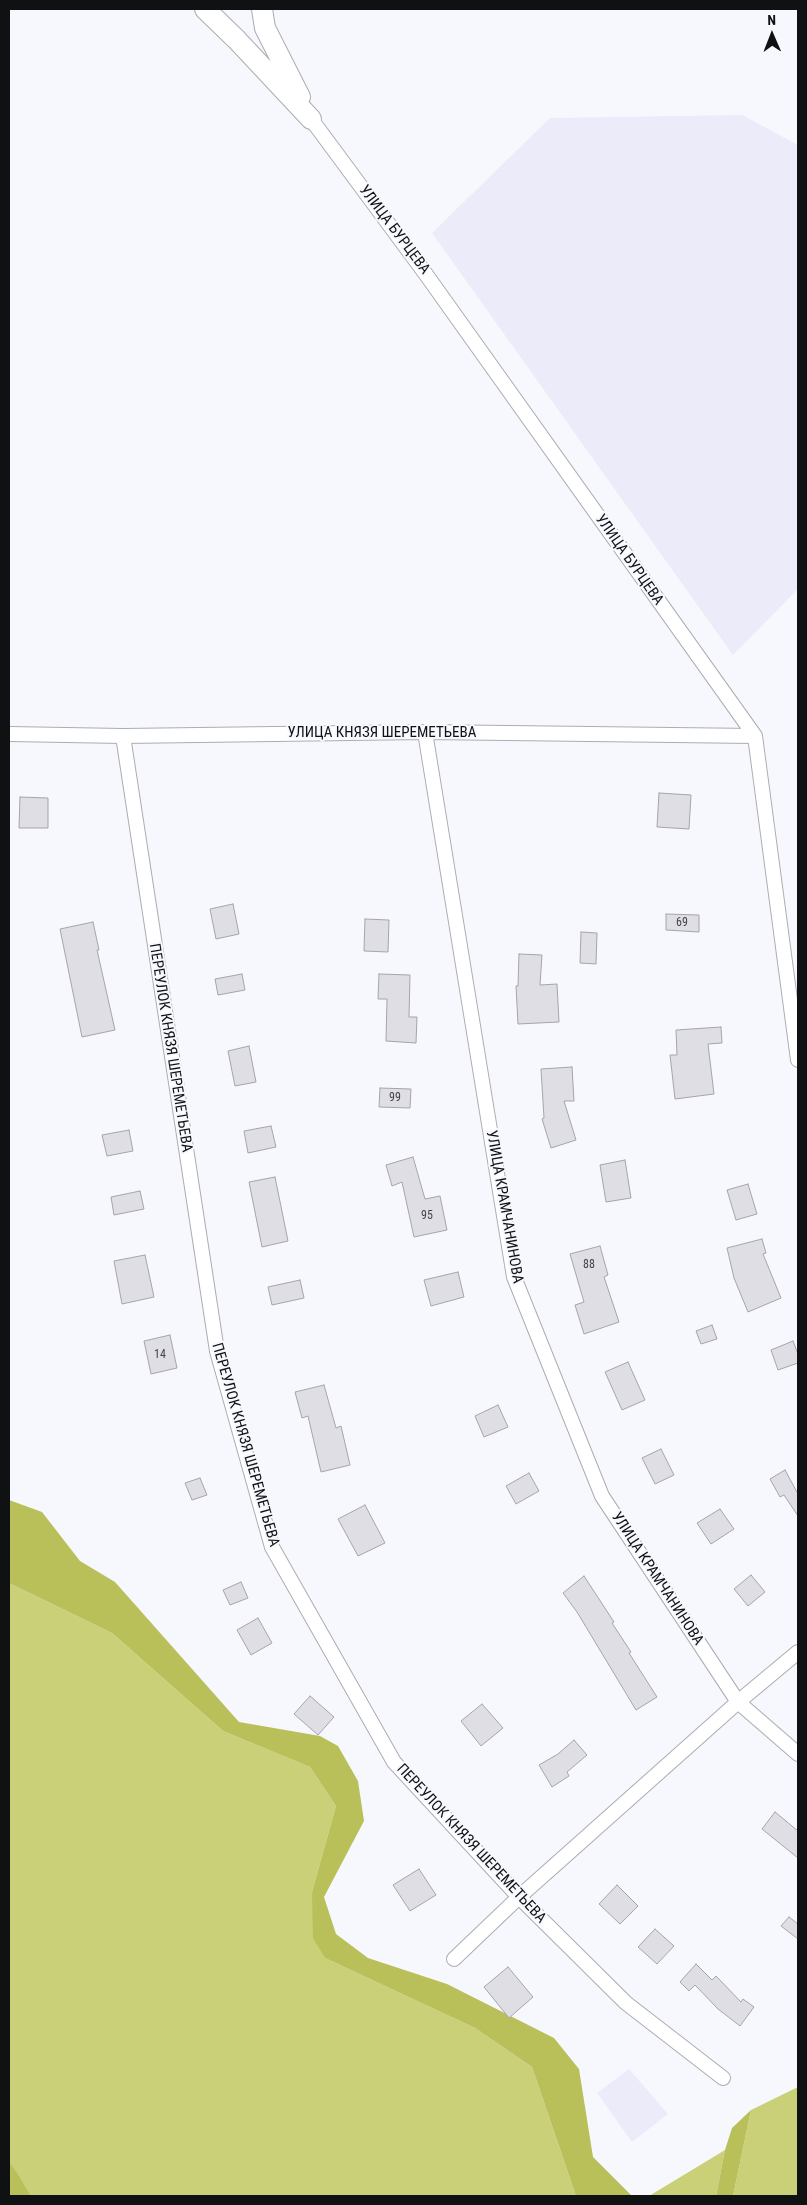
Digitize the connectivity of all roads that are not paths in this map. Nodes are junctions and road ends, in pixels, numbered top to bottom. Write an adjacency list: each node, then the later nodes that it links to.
1 (204, 9): 3 (street, УЛИЦА БУРЦЕВА)
2 (262, 9): 3 (street, УЛИЦА БУРЦЕВА)
3 (311, 119): 7 (street, УЛИЦА БУРЦЕВА)
4 (425, 732): 6 (street, УЛИЦА КНЯЗЯ ШЕРЕМЕТЬЕВА); 7 (street, УЛИЦА КНЯЗЯ ШЕРЕМЕТЬЕВА); 10 (street, УЛИЦА КРАМЧАНИНОВА)
5 (9, 734): 6 (street, УЛИЦА КНЯЗЯ ШЕРЕМЕТЬЕВА)
6 (123, 736): 12 (street, ПЕРЕУЛОК КНЯЗЯ ШЕРЕМЕТЬЕВА)
7 (754, 736): 8 (street, УЛИЦА БУРЦЕВА)
8 (798, 1060)
9 (798, 1652): 10 (street)
10 (738, 1702): 11 (street, УЛИЦА КРАМЧАНИНОВА); 12 (street)
11 (798, 1754)
12 (519, 1898): 13 (street); 14 (street, ПЕРЕУЛОК КНЯЗЯ ШЕРЕМЕТЬЕВА)
13 (454, 1959)
14 (723, 2078)

